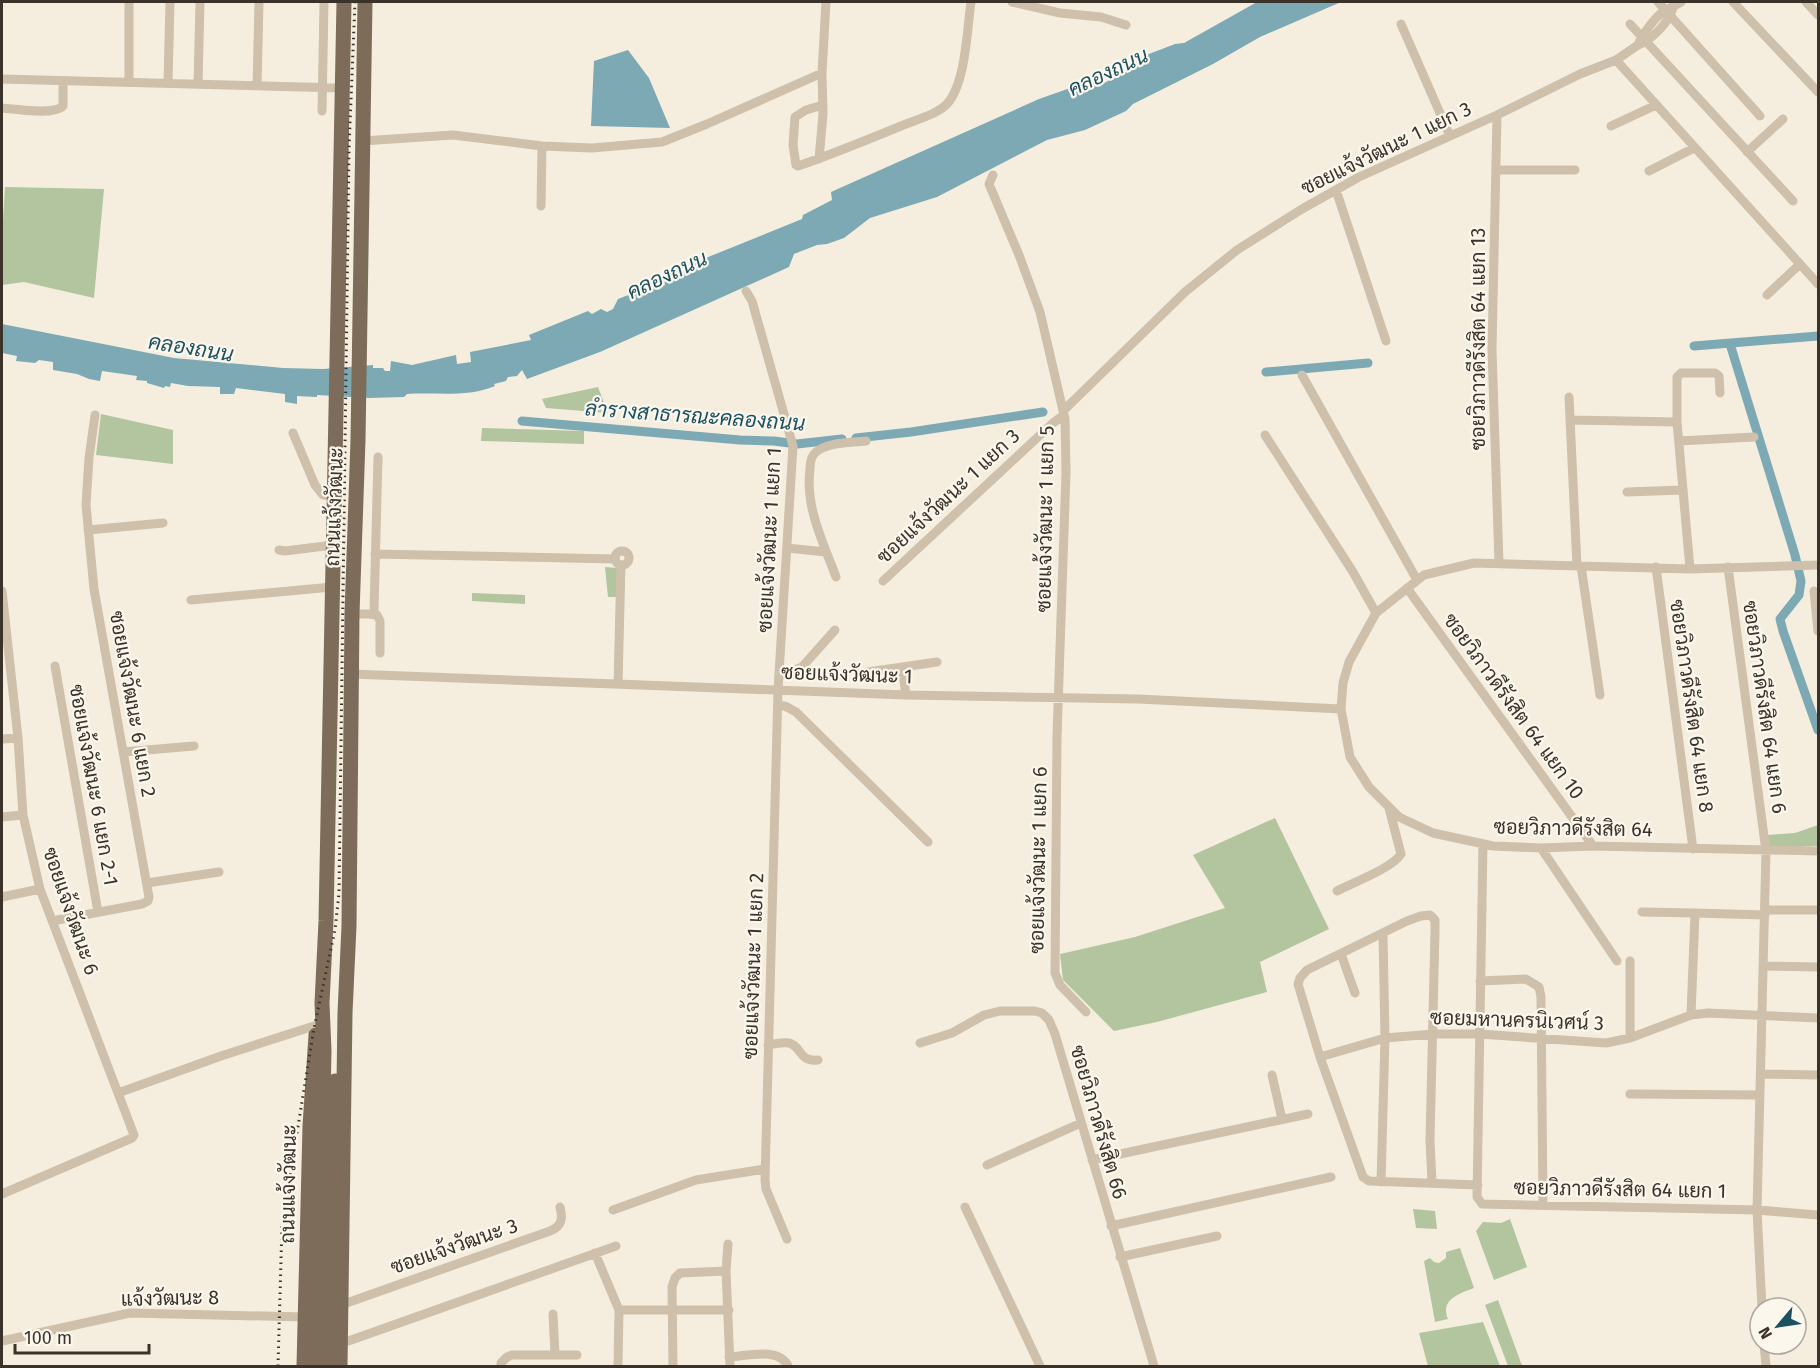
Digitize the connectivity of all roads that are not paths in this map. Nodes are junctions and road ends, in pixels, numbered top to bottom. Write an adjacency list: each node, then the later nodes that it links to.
1 (129, 2): 25 (street)
2 (170, 2): 26 (street)
3 (200, 2): 27 (street)
4 (258, 2): 28 (street)
5 (324, 2): 29 (street)
6 (344, 2): 30 (main road, ถนนแจ้งวัฒนะ)
7 (365, 2): 41 (main road, ถนนแจ้งวัฒนะ)
8 (826, 2): 22 (street)
9 (971, 2): 45 (street)
10 (1012, 2): 19 (street)
11 (1658, 2): 15 (street)
12 (1681, 2): 15 (street, ซอยแจ้งวัฒนะ 1 แยก 3)
13 (1733, 2): 31 (street)
14 (1806, 2): 16 (street)
15 (1669, 11): 20 (street, ซอยแจ้งวัฒนะ 1 แยก 3); 37 (street)
16 (1818, 15)
17 (1401, 24): 40 (street)
18 (1630, 24): 20 (street)
19 (1126, 25)
20 (1642, 41): 21 (street, ซอยแจ้งวัฒนะ 1 แยก 3); 44 (street)
21 (1616, 60): 33 (street); 36 (street, ซอยแจ้งวัฒนะ 1 แยก 3)
22 (822, 73): 32 (street); 42 (street)
23 (2, 79): 24 (street)
24 (63, 81): 25 (street); 34 (street)
25 (129, 82): 26 (street)
26 (168, 83): 27 (street)
27 (198, 84): 28 (street)
28 (257, 86): 29 (street)
29 (322, 88): 30 (street); 35 (street)
30 (342, 88): 73 (main road, ถนนแจ้งวัฒนะ)
31 (1818, 92)
32 (823, 105): 45 (street); 45 (street)
33 (1656, 105): 39 (street); 43 (street)
34 (2, 108)
35 (322, 111)
36 (1497, 115): 40 (street, ซอยแจ้งวัฒนะ 1 แยก 3); 46 (street, ซอยวิภาวดีรังสิต 64 แยก 13)
37 (1761, 116)
38 (1783, 119): 44 (street)
39 (1611, 126)
40 (1450, 136): 50 (street, ซอยแจ้งวัฒนะ 1 แยก 3)
41 (362, 141): 42 (street); 96 (main road, ถนนแจ้งวัฒนะ)
42 (542, 146): 52 (street)
43 (1694, 148): 48 (street); 53 (street)
44 (1748, 152): 51 (street)
45 (819, 159)
46 (1497, 170): 47 (street); 81 (street, ซอยวิภาวดีรังสิต 64 แยก 13)
47 (1575, 170)
48 (1649, 171)
49 (993, 175): 61 (street, ซอยแจ้งวัฒนะ 1 แยก 5)
50 (1336, 189): 57 (street); 61 (street, ซอยแจ้งวัฒนะ 1 แยก 3)
51 (1793, 201)
52 (541, 206)
53 (1800, 264): 54 (street); 56 (street)
54 (1818, 284)
55 (746, 291): 77 (street, ซอยแจ้งวัฒนะ 1 แยก 1)
56 (1767, 296)
57 (1386, 341)
58 (1302, 375): 88 (street)
59 (1720, 393): 64 (street)
60 (1569, 397): 63 (street)
61 (1064, 413): 89 (street, ซอยแจ้งวัฒนะ 1 แยก 3); 111 (street, ซอยแจ้งวัฒนะ 1 แยก 5)
62 (95, 415): 75 (street, ซอยแจ้งวัฒนะ 6 แยก 2)
63 (1570, 420): 64 (street); 83 (street)
64 (1677, 422): 69 (street)
65 (293, 433): 73 (street)
66 (1265, 435): 95 (street)
67 (1754, 437): 69 (street)
68 (866, 441): 79 (street)
69 (1678, 441): 71 (street)
70 (378, 457): 80 (street)
71 (1683, 490): 72 (street); 86 (street)
72 (1627, 492)
73 (334, 496): 76 (main road, ถนนแจ้งวัฒนะ)
74 (164, 523): 75 (street)
75 (88, 530): 117 (street, ซอยแจ้งวัฒนะ 6 แยก 2)
76 (333, 545): 78 (street); 90 (main road, ถนนแจ้งวัฒนะ)
77 (787, 548): 79 (street); 106 (street, ซอยแจ้งวัฒนะ 1 แยก 1)
78 (279, 550)
79 (826, 552): 87 (street)
80 (375, 554): 97 (street); 107 (street)
81 (1499, 562): 83 (street, ซอยวิภาวดีรังสิต 64); 88 (street, ซอยวิภาวดีรังสิต 64)
82 (1818, 565): 85 (street, ซอยวิภาวดีรังสิต 64)
83 (1579, 566): 84 (street, ซอยวิภาวดีรังสิต 64); 110 (street)
84 (1656, 567): 86 (street, ซอยวิภาวดีรังสิต 64); 125 (street, ซอยวิภาวดีรังสิต 64 แยก 8)
85 (1728, 567): 86 (street, ซอยวิภาวดีรังสิต 64); 126 (street, ซอยวิภาวดีรังสิต 64 แยก 6)
86 (1690, 569)
87 (836, 577)
88 (1417, 580): 91 (street, ซอยวิภาวดีรังสิต 64)
89 (883, 581)
90 (332, 587): 94 (street); 147 (main road, ถนนแจ้งวัฒนะ)
91 (1407, 588): 95 (street, ซอยวิภาวดีรังสิต 64); 123 (street, ซอยวิภาวดีรังสิต 64 แยก 10)
92 (2, 591): 114 (street, ซอยแจ้งวัฒนะ 6)
93 (1814, 591): 99 (street)
94 (191, 600)
95 (1376, 613): 113 (street, ซอยวิภาวดีรังสิต 64)
96 (352, 614): 97 (street); 105 (main road, ถนนแจ้งวัฒนะ)
97 (368, 614): 100 (street)
98 (835, 630): 106 (street)
99 (1818, 630)
100 (380, 653)
101 (937, 662): 103 (street)
102 (55, 666): 134 (street, ซอยแจ้งวัฒนะ 6 แยก 2-1)
103 (902, 667): 104 (street); 109 (street)
104 (861, 673)
105 (351, 674): 107 (street, ซอยแจ้งวัฒนะ 1); 149 (main road, ถนนแจ้งวัฒนะ)
106 (780, 676): 108 (street, ซอยแจ้งวัฒนะ 1 แยก 1)
107 (618, 684): 108 (street, ซอยแจ้งวัฒนะ 1)
108 (778, 690): 109 (street, ซอยแจ้งวัฒนะ 1); 112 (street, ซอยแจ้งวัฒนะ 1 แยก 2)
109 (906, 695): 111 (street, ซอยแจ้งวัฒนะ 1)
110 (1600, 695)
111 (1059, 697): 113 (street, ซอยแจ้งวัฒนะ 1); 148 (street, ซอยแจ้งวัฒนะ 1 แยก 6)
112 (778, 706): 121 (street); 160 (street, ซอยแจ้งวัฒนะ 1 แยก 2)
113 (1341, 709): 118 (street, ซอยวิภาวดีรังสิต 64)
114 (18, 738): 115 (street); 119 (street, ซอยแจ้งวัฒนะ 6)
115 (2, 739)
116 (195, 746): 117 (street)
117 (123, 752): 129 (street, ซอยแจ้งวัฒนะ 6 แยก 2)
118 (1389, 808): 122 (street, ซอยวิภาวดีรังสิต 64); 131 (street)
119 (23, 815): 120 (street); 130 (street, ซอยแจ้งวัฒนะ 6)
120 (2, 817)
121 (928, 842)
122 (1483, 844): 124 (street, ซอยวิภาวดีรังสิต 64); 145 (street)
123 (1593, 846): 124 (street, ซอยวิภาวดีรังสิต 64); 125 (street, ซอยวิภาวดีรังสิต 64)
124 (1541, 848): 141 (street)
125 (1693, 849): 126 (street, ซอยวิภาวดีรังสิต 64)
126 (1766, 851): 127 (street, ซอยวิภาวดีรังสิต 64); 136 (street)
127 (1818, 851)
128 (219, 872): 129 (street)
129 (147, 883): 134 (street)
130 (40, 889): 132 (street); 138 (street, ซอยแจ้งวัฒนะ 6)
131 (1337, 891)
132 (2, 897)
133 (1818, 910): 136 (street)
134 (98, 912): 138 (street)
135 (1642, 912): 137 (street)
136 (1765, 912): 137 (street); 143 (street)
137 (1695, 913): 150 (street)
138 (52, 921): 166 (street, ซอยแจ้งวัฒนะ 6)
139 (1383, 935): 140 (street); 154 (street); 156 (street)
140 (1341, 954): 146 (street); 161 (street)
141 (1617, 961)
142 (1630, 961): 157 (street)
143 (1763, 966): 144 (street); 151 (street)
144 (1818, 967)
145 (1480, 981): 155 (street); 158 (street)
146 (1355, 993)
147 (322, 1003): 153 (main road, ถนนแจ้งวัฒนะ); 171 (main road, ถนนแจ้งวัฒนะ)
148 (1086, 1012)
149 (345, 1013): 171 (main road, ถนนแจ้งวัฒนะ); 196 (main road, ถนนแจ้งวัฒนะ)
150 (1691, 1015): 151 (street, ซอยมหานครนิเวศน์ 3); 157 (street, ซอยมหานครนิเวศน์ 3)
151 (1762, 1017): 152 (street, ซอยมหานครนิเวศน์ 3); 163 (street)
152 (1818, 1018)
153 (317, 1025): 166 (street); 201 (main road, ถนนแจ้งวัฒนะ)
154 (1434, 1034): 155 (street, ซอยมหานครนิเวศน์ 3); 156 (street, ซอยมหานครนิเวศน์ 3); 178 (street)
155 (1480, 1034): 158 (street, ซอยมหานครนิเวศน์ 3); 179 (street)
156 (1385, 1038): 161 (street, ซอยมหานครนิเวศน์ 3); 177 (street)
157 (1630, 1038): 158 (street, ซอยมหานครนิเวศน์ 3)
158 (1541, 1039): 181 (street)
159 (920, 1043): 172 (street, ซอยวิภาวดีรังสิต 66)
160 (768, 1045): 162 (street); 175 (street, ซอยแจ้งวัฒนะ 1 แยก 2)
161 (1320, 1057): 177 (street)
162 (818, 1060)
163 (1761, 1074): 165 (street); 168 (street)
164 (1272, 1075): 170 (street)
165 (1818, 1075)
166 (118, 1093): 180 (street, ซอยแจ้งวัฒนะ 6)
167 (1630, 1094): 168 (street)
168 (1760, 1095): 185 (street)
169 (1308, 1114): 170 (street)
170 (1282, 1119): 173 (street)
171 (328, 1121): 208 (main road, ถนนแจ้งวัฒนะ); 209 (main road, ถนนแจ้งวัฒนะ)
172 (1081, 1123): 173 (street, ซอยวิภาวดีรังสิต 66); 174 (street)
173 (1092, 1160): 187 (street, ซอยวิภาวดีรังสิต 66)
174 (987, 1165)
175 (765, 1169): 184 (street); 189 (street, ซอยแจ้งวัฒนะ 1 แยก 2)
176 (1331, 1177): 187 (street)
177 (1381, 1182): 178 (street)
178 (1432, 1182): 179 (street)
179 (1478, 1185): 181 (street, ซอยวิภาวดีรังสิต 64 แยก 1)
180 (2, 1194)
181 (1543, 1205): 185 (street, ซอยวิภาวดีรังสิต 64 แยก 1)
182 (560, 1207): 196 (street, ซอยแจ้งวัฒนะ 3)
183 (965, 1207): 215 (street)
184 (613, 1210)
185 (1757, 1210): 186 (street, ซอยวิภาวดีรังสิต 64 แยก 1); 195 (street)
186 (1818, 1215)
187 (1111, 1226): 193 (street, ซอยวิภาวดีรังสิต 66)
188 (1216, 1236): 193 (street)
189 (787, 1239)
190 (728, 1244): 194 (street)
191 (616, 1246): 192 (street)
192 (596, 1253): 197 (street); 203 (street)
193 (1120, 1257): 216 (street, ซอยวิภาวดีรังสิต 66)
194 (726, 1271): 198 (street); 199 (street)
195 (1761, 1296)
196 (341, 1305): 203 (main road, ถนนแจ้งวัฒนะ)
197 (619, 1310): 198 (street); 212 (street)
198 (672, 1310): 199 (street); 213 (street)
199 (729, 1310): 206 (street)
200 (553, 1314): 204 (street)
201 (305, 1317): 202 (street, แจ้งวัฒนะ 8); 207 (main road, ถนนแจ้งวัฒนะ)
202 (2, 1341)
203 (340, 1344): 210 (main road, ถนนแจ้งวัฒนะ)
204 (555, 1355): 205 (street); 211 (street)
205 (577, 1355)
206 (729, 1362): 214 (street)
207 (304, 1366)
208 (317, 1366)
209 (328, 1366)
210 (340, 1366)
211 (501, 1366)
212 (618, 1366)
213 (673, 1366)
214 (788, 1366)
215 (1040, 1366)
216 (1154, 1366)

